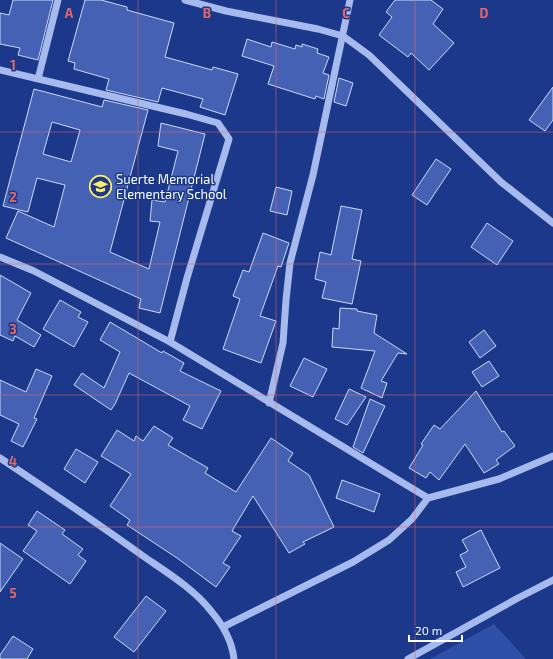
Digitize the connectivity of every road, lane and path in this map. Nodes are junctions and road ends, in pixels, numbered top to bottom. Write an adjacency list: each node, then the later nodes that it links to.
1 (58, 0): 6 (street)
2 (185, 0): 4 (street)
3 (350, 0): 4 (street)
4 (343, 36): 7 (street); 10 (street)
5 (0, 70): 6 (street)
6 (38, 79): 9 (street)
7 (553, 223)
8 (0, 257): 9 (street)
9 (170, 342): 10 (street)
10 (269, 403): 13 (street)
11 (553, 456): 13 (street)
12 (0, 458): 15 (street)
13 (428, 498): 15 (street)
14 (553, 580): 17 (street)
15 (223, 627): 16 (street)
16 (234, 659)
17 (408, 659)

